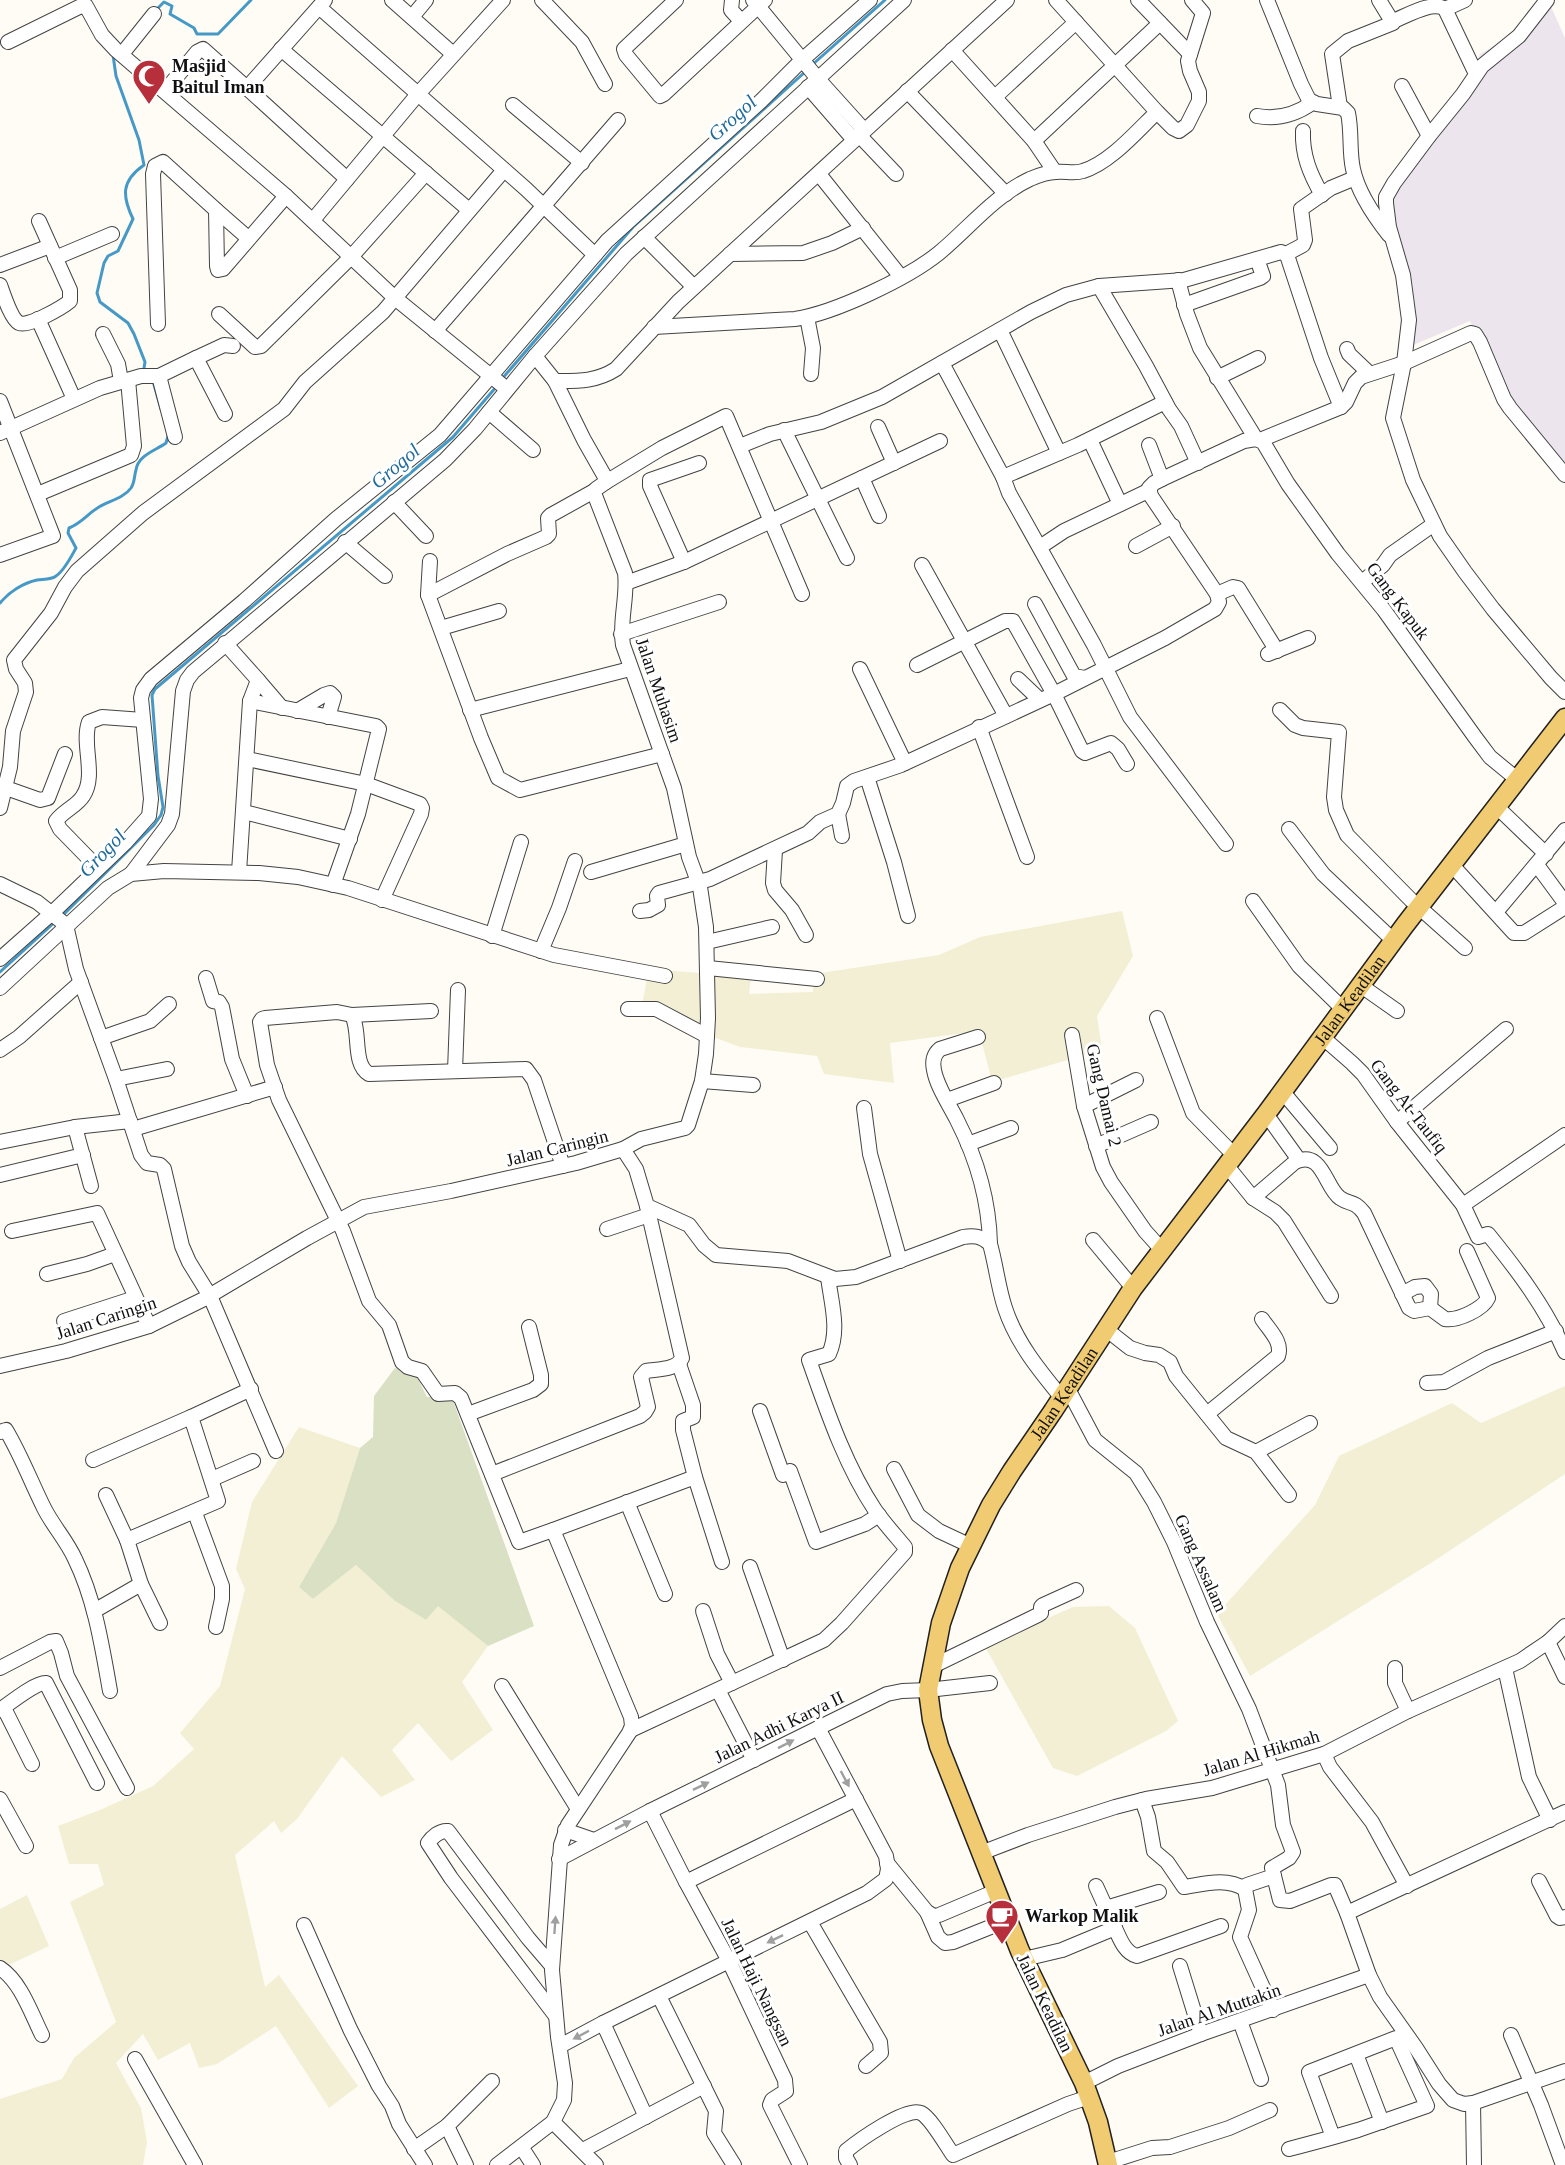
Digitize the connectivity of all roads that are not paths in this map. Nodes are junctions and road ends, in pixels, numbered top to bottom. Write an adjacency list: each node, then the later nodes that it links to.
1 (392, 0): 22 (street)
2 (426, 0): 22 (street)
3 (503, 0): 31 (street)
4 (542, 0): 37 (street)
5 (676, 0): 19 (street)
6 (732, 0): 23 (street)
7 (870, 0): 33 (street)
8 (904, 0): 36 (street)
9 (1007, 0): 29 (street)
10 (1056, 0): 25 (street)
11 (1193, 0): 32 (street)
12 (1267, 0): 44 (street)
13 (1379, 0): 24 (street)
14 (1465, 0): 20 (street)
15 (1547, 0): 35 (street)
16 (759, 2): 23 (street); 33 (street)
17 (1146, 2): 26 (street)
18 (322, 3): 28 (street); 42 (street)
19 (660, 5): 23 (street)
20 (1445, 9): 24 (street); 35 (street)
21 (154, 14): 30 (street)
22 (412, 17): 31 (street)
23 (741, 21)
24 (1393, 21): 46 (street)
25 (1076, 22): 34 (street); 43 (street)
26 (1160, 23): 32 (street); 34 (street)
27 (8, 42): 30 (street)
28 (281, 49): 39 (street); 51 (street)
29 (952, 50): 41 (street); 43 (street)
30 (122, 54): 40 (street)
31 (453, 54): 42 (street)
32 (1190, 54): 47 (street)
33 (803, 61): 36 (street); 79 (street)
34 (1116, 66): 47 (street); 54 (street)
35 (1476, 74): 53 (street)
36 (814, 80): 52 (street); 73 (street)
37 (605, 84)
38 (1402, 86): 53 (street)
39 (247, 88): 40 (street); 62 (street)
40 (165, 91): 65 (street)
41 (907, 91): 52 (street); 63 (street)
42 (418, 94): 51 (street); 56 (street)
43 (995, 97): 54 (street)
44 (1312, 103): 46 (street); 48 (street)
45 (513, 105): 55 (street)
46 (1340, 107): 61 (street)
47 (1157, 112): 57 (street)
48 (1257, 116)
49 (618, 120): 55 (street)
50 (1303, 131): 64 (street)
51 (382, 135): 58 (street); 62 (street)
52 (859, 135): 59 (street); 60 (street)
53 (1429, 136): 75 (street)
54 (1034, 141): 57 (street)
55 (582, 163): 66 (street)
56 (504, 170): 66 (street); 68 (street)
57 (1055, 172): 63 (street)
58 (426, 173): 68 (street); 80 (street)
59 (819, 174): 71 (street); 77 (street)
60 (896, 174)
61 (1355, 178): 64 (street); 75 (street)
62 (347, 179): 69 (street)
63 (1006, 194): 83 (street)
64 (1322, 195): 78 (street)
65 (286, 196): 69 (street); 74 (street)
66 (544, 206): 79 (street); 96 (street)
67 (216, 210): 74 (street); 74 (street); 93 (street)
68 (469, 210): 88 (street)
69 (313, 220): 80 (street)
70 (39, 221): 76 (street)
71 (863, 228): 77 (street); 83 (street)
72 (112, 234): 76 (street)
73 (644, 237): 87 (street); 100 (street)
74 (248, 238)
75 (1393, 239): 104 (street)
76 (52, 252): 82 (street); 92 (street)
77 (730, 254): 87 (street)
78 (1286, 254): 81 (street); 114 (street)
79 (595, 255): 110 (street)
80 (351, 257): 88 (street); 90 (street)
81 (1257, 259): 84 (street); 89 (street)
82 (0, 265)
83 (901, 277): 91 (street)
84 (1178, 280): 86 (street); 89 (street, Gang Kapuk)
85 (0, 285): 92 (street)
86 (1099, 286): 95 (street); 113 (street)
87 (694, 287): 94 (street)
88 (395, 298): 96 (street); 197 (street)
89 (1184, 305): 108 (street, Gang Kapuk)
90 (219, 314)
91 (807, 317): 94 (street); 106 (street)
92 (38, 319): 111 (street)
93 (158, 324)
94 (654, 327): 109 (street)
95 (1000, 330): 103 (street); 127 (street)
96 (435, 331): 110 (street)
97 (103, 334): 107 (street)
98 (233, 346): 101 (street)
99 (1347, 349): 105 (street)
100 (535, 356): 109 (street); 110 (street)
101 (196, 358): 107 (street); 116 (street)
102 (1258, 358): 108 (street)
103 (942, 363): 119 (street); 132 (street)
104 (1404, 363): 105 (street); 131 (street); 144 (street)
105 (1369, 373): 114 (street)
106 (811, 374)
107 (143, 378): 111 (street); 120 (street); 138 (street)
108 (1217, 378): 122 (street, Gang Kapuk)
109 (555, 381): 135 (street)
110 (497, 382): 115 (street); 187 (street)
111 (74, 399): 118 (street)
112 (0, 401): 118 (street)
113 (1166, 402): 121 (street); 130 (street)
114 (1341, 407): 122 (street)
115 (489, 412): 126 (street); 140 (street)
116 (225, 414)
117 (878, 427): 129 (street)
118 (6, 430): 138 (street)
119 (784, 430): 125 (street); 139 (street)
120 (175, 437)
121 (1090, 440): 127 (street); 141 (street)
122 (1258, 440): 130 (street); 156 (street, Gang Kapuk)
123 (940, 441): 129 (street)
124 (1149, 445): 134 (street)
125 (740, 446): 135 (street); 143 (street)
126 (533, 450)
127 (1059, 453): 132 (street)
128 (699, 463): 153 (street)
129 (894, 463): 133 (street)
130 (1198, 463): 134 (street)
131 (1565, 475)
132 (1002, 477): 149 (street)
133 (862, 478): 139 (street); 142 (street)
134 (1161, 479): 136 (street)
135 (606, 482): 137 (street)
136 (1150, 490): 141 (street); 145 (street)
137 (594, 491): 157 (street, Jalan Muhasim); 160 (street)
138 (38, 494): 150 (street)
139 (819, 498): 143 (street); 151 (street)
140 (394, 502): 146 (street); 147 (street)
141 (1120, 504): 149 (street)
142 (879, 516)
143 (771, 521): 153 (street); 158 (street)
144 (1434, 524): 156 (street); 176 (street)
145 (1173, 526): 148 (street); 159 (street)
146 (426, 536)
147 (345, 542): 155 (street); 168 (street)
148 (1136, 546)
149 (1040, 547): 170 (street)
150 (0, 555)
151 (847, 558)
152 (429, 561): 160 (street)
153 (684, 562): 157 (street)
154 (922, 565): 167 (street)
155 (385, 576)
156 (1362, 582): 194 (street, Gang Kapuk)
157 (626, 583): 165 (street, Jalan Muhasim)
158 (802, 594)
159 (1217, 594): 166 (street); 170 (street)
160 (428, 595): 164 (street)
161 (720, 602): 165 (street)
162 (1035, 604): 173 (street)
163 (499, 611): 164 (street)
164 (441, 628): 181 (street)
165 (621, 634): 171 (street, Jalan Muhasim)
166 (1308, 638)
167 (964, 642): 169 (street); 177 (street); 184 (street)
168 (225, 643): 175 (street); 217 (street)
169 (917, 665)
170 (1107, 668): 173 (street); 208 (street)
171 (630, 669): 181 (street); 190 (street, Jalan Muhasim)
172 (860, 669): 192 (street)
173 (1085, 678): 177 (street)
174 (1018, 679): 178 (street)
175 (258, 680): 179 (street); 180 (street)
176 (1559, 686)
177 (1054, 694): 178 (street); 193 (street)
178 (1040, 700): 184 (street)
179 (250, 701): 180 (street); 191 (street)
180 (282, 708): 183 (street)
181 (470, 710): 190 (street)
182 (1280, 710): 224 (street)
183 (297, 711): 185 (street); 185 (street)
184 (1006, 716): 188 (street)
185 (328, 717): 196 (street)
186 (1565, 717): 194 (main road, Jalan Keadilan)
187 (143, 720): 214 (street); 214 (street)
188 (979, 727): 192 (street); 210 (street)
189 (65, 754): 197 (street)
190 (662, 754): 207 (street, Jalan Muhasim)
191 (247, 759): 196 (street); 200 (street)
192 (905, 763): 195 (street)
193 (1127, 764)
194 (1508, 772): 198 (main road, Jalan Keadilan)
195 (867, 777): 201 (street); 229 (street)
196 (366, 784): 205 (street); 221 (street)
197 (6, 788): 199 (street)
198 (1496, 806): 211 (street); 213 (main road, Jalan Keadilan)
199 (0, 808)
200 (244, 812): 205 (street); 215 (street)
201 (838, 814): 204 (street); 209 (street)
202 (1289, 829): 234 (street)
203 (1565, 831): 211 (street)
204 (842, 836)
205 (350, 839): 220 (street)
206 (521, 843): 233 (street)
207 (686, 844): 216 (street); 218 (street, Jalan Muhasim)
208 (1226, 844)
209 (775, 850): 218 (street); 232 (street)
210 (1027, 857)
211 (1541, 859): 223 (street); 227 (street)
212 (575, 861): 237 (street)
213 (1451, 864): 224 (main road, Jalan Keadilan); 227 (street)
214 (98, 868): 228 (street)
215 (239, 872): 217 (street); 220 (street)
216 (591, 872)
217 (131, 874): 230 (street)
218 (698, 883): 226 (street); 235 (street, Jalan Muhasim)
219 (0, 885): 228 (street)
220 (333, 885): 221 (street)
221 (382, 900): 233 (street)
222 (1253, 901): 248 (street)
223 (1565, 903)
224 (1419, 906): 234 (main road, Jalan Keadilan); 236 (street)
225 (1565, 907): 227 (street)
226 (640, 911)
227 (1496, 912)
228 (53, 914): 230 (street); 238 (street)
229 (908, 916)
230 (65, 925): 243 (street); 245 (street)
231 (772, 927): 235 (street)
232 (806, 935)
233 (492, 936): 237 (street)
234 (1394, 941): 244 (main road, Jalan Keadilan)
235 (707, 942): 239 (street, Jalan Muhasim)
236 (1465, 948)
237 (542, 951): 240 (street)
238 (0, 959)
239 (708, 968): 242 (street); 256 (street, Jalan Muhasim)
240 (665, 976)
241 (206, 978): 270 (street)
242 (817, 979)
243 (81, 982): 259 (street); 260 (street)
244 (1360, 985): 248 (main road, Jalan Keadilan); 251 (street)
245 (0, 988)
246 (458, 990): 262 (street)
247 (169, 1004): 259 (street)
248 (1339, 1005): 257 (main road, Jalan Keadilan)
249 (628, 1009): 256 (street)
250 (431, 1011): 252 (street)
251 (1396, 1011)
252 (352, 1015): 262 (street); 268 (street)
253 (1157, 1018): 287 (street)
254 (1506, 1029): 276 (street)
255 (1072, 1035): 272 (street, Gang Damai 2)
256 (707, 1036): 265 (street, Jalan Muhasim)
257 (1322, 1036): 269 (main road, Jalan Keadilan); 276 (street, Gang At-Taufiq)
258 (978, 1037): 271 (street)
259 (101, 1038): 263 (street)
260 (0, 1050)
261 (167, 1070): 263 (street)
262 (455, 1071): 289 (street)
263 (116, 1078): 277 (street)
264 (1136, 1080): 272 (street)
265 (702, 1081): 267 (street); 285 (street, Jalan Muhasim)
266 (994, 1083): 271 (street)
267 (753, 1085)
268 (275, 1087): 270 (street); 295 (street)
269 (1282, 1091): 274 (main road, Jalan Keadilan); 284 (street)
270 (247, 1096): 277 (street)
271 (947, 1100): 282 (street)
272 (1084, 1106): 283 (street, Gang Damai 2)
273 (864, 1108): 303 (street)
274 (1264, 1117): 287 (main road, Jalan Keadilan); 288 (street)
275 (1150, 1122): 283 (street)
276 (1397, 1122): 293 (street, Gang At-Taufiq)
277 (132, 1125): 278 (street); 308 (street)
278 (75, 1127): 281 (street); 286 (street)
279 (1011, 1128): 282 (street)
280 (1565, 1135): 293 (street)
281 (0, 1142)
282 (968, 1144): 299 (street)
283 (1096, 1146): 300 (street, Gang Damai 2)
284 (1330, 1148)
285 (623, 1149): 289 (street, Jalan Caringin); 294 (street, Jalan Caringin)
286 (83, 1155): 290 (street); 291 (street)
287 (1231, 1160): 292 (street); 300 (main road, Jalan Keadilan)
288 (1297, 1161): 292 (street); 307 (street)
289 (562, 1166): 295 (street, Jalan Caringin)
290 (0, 1175)
291 (91, 1186)
292 (1253, 1198): 309 (street)
293 (1462, 1205): 317 (street, Gang At-Taufiq)
294 (648, 1211): 296 (street); 305 (street); 319 (street, Jalan Caringin)
295 (338, 1221): 308 (street, Jalan Caringin); 325 (street)
296 (607, 1229)
297 (12, 1231): 302 (street)
298 (1093, 1240): 306 (street)
299 (990, 1244): 303 (street); 323 (street)
300 (1158, 1246): 306 (main road, Jalan Keadilan)
301 (1467, 1251): 311 (street)
302 (116, 1254): 304 (street); 310 (street)
303 (900, 1261): 305 (street)
304 (47, 1274)
305 (828, 1277): 342 (street)
306 (1133, 1288): 316 (main road, Jalan Keadilan)
307 (1402, 1294): 311 (street); 311 (street)
308 (210, 1296): 314 (street, Jalan Caringin); 322 (street)
309 (1331, 1296)
310 (135, 1298): 313 (street); 314 (street)
311 (1430, 1308)
312 (1262, 1319): 326 (street)
313 (64, 1321)
314 (149, 1326): 320 (street, Jalan Caringin)
315 (529, 1327): 325 (street)
316 (1107, 1330): 323 (main road, Jalan Keadilan); 326 (street)
317 (1556, 1331): 318 (street); 321 (street)
318 (1565, 1352)
319 (679, 1364): 335 (street); 336 (street, Jalan Caringin)
320 (0, 1366)
321 (1427, 1383)
322 (250, 1389): 327 (street); 330 (street)
323 (1065, 1394): 345 (main road, Jalan Keadilan); 376 (street, Gang Assalam)
324 (760, 1411): 342 (street)
325 (468, 1414): 335 (street)
326 (1207, 1414): 331 (street)
327 (191, 1418): 332 (street); 337 (street)
328 (1310, 1423): 331 (street)
329 (0, 1432): 351 (street)
330 (276, 1451)
331 (1256, 1452): 339 (street)
332 (93, 1460)
333 (253, 1461): 337 (street)
334 (894, 1469): 345 (street)
335 (492, 1474): 343 (street)
336 (695, 1477): 340 (street); 346 (street)
337 (212, 1479): 341 (street)
338 (106, 1494): 344 (street)
339 (1289, 1495)
340 (627, 1502): 343 (street); 350 (street)
341 (195, 1513): 344 (street); 355 (street)
342 (879, 1515): 357 (street)
343 (553, 1530): 372 (street)
344 (127, 1540): 348 (street)
345 (971, 1546): 358 (main road, Jalan Keadilan)
346 (722, 1562)
347 (750, 1567): 357 (street)
348 (141, 1584): 351 (street); 353 (street)
349 (1076, 1590): 358 (street)
350 (665, 1594)
351 (94, 1611): 368 (street)
352 (703, 1611): 363 (street)
353 (160, 1623)
354 (1565, 1626): 356 (street, Jalan Al Hikmah)
355 (216, 1627)
356 (1548, 1642): 361 (street, Jalan Al Hikmah); 362 (street)
357 (783, 1660): 363 (street)
358 (932, 1667): 367 (main road, Jalan Keadilan)
359 (0, 1668): 378 (street)
360 (1395, 1668): 370 (street)
361 (1505, 1668): 370 (street, Jalan Al Hikmah); 385 (street)
362 (1565, 1677)
363 (732, 1683): 366 (street)
364 (990, 1683): 367 (street, Jalan Adhi Karya II)
365 (501, 1686): 382 (street)
366 (718, 1690): 372 (street); 374 (street)
367 (928, 1690): 371 (street, Jalan Adhi Karya II); 389 (main road, Jalan Keadilan)
368 (110, 1691)
369 (2, 1709): 375 (street); 377 (street)
370 (1408, 1711): 373 (street, Jalan Al Hikmah)
371 (818, 1728): 374 (street, Jalan Adhi Karya II, one-way to 371); 379 (street, one-way to 379)
372 (631, 1730): 382 (street)
373 (1324, 1754): 376 (street, Jalan Al Hikmah); 396 (street)
374 (754, 1760): 383 (street, Jalan Adhi Karya II, one-way to 374)
375 (32, 1764)
376 (1272, 1770): 381 (street, Jalan Al Hikmah); 392 (street, Gang Assalam)
377 (97, 1783)
378 (127, 1788)
379 (856, 1799): 391 (street); 394 (street)
380 (0, 1800): 388 (street)
381 (1142, 1800): 389 (street, Jalan Al Hikmah); 397 (street)
382 (578, 1809): 386 (street)
383 (650, 1811): 387 (street, Jalan Adhi Karya II, one-way to 383); 394 (street, Jalan Haji Nangsan)
384 (1565, 1812): 385 (street)
385 (1550, 1820): 396 (street)
386 (565, 1830): 387 (street); 390 (street)
387 (594, 1840): 390 (street, Jalan Adhi Karya II)
388 (26, 1846)
389 (981, 1853): 398 (main road, Jalan Keadilan)
390 (559, 1859): 410 (street, one-way to 390)
391 (887, 1863): 401 (street); 405 (street)
392 (1274, 1876): 397 (street); 402 (street)
393 (1539, 1881): 403 (street)
394 (686, 1882): 409 (street, Jalan Haji Nangsan)
395 (1096, 1886): 400 (street)
396 (1407, 1886): 402 (street)
397 (1245, 1889): 416 (street)
398 (996, 1891): 401 (street); 404 (main road, Jalan Keadilan)
399 (1159, 1892): 400 (street)
400 (1106, 1908): 408 (street)
401 (927, 1912): 404 (street)
402 (1347, 1913): 414 (street)
403 (1565, 1917)
404 (1008, 1920): 411 (main road, Jalan Keadilan)
405 (810, 1922): 409 (street, one-way to 409); 427 (street)
406 (304, 1925): 443 (street)
407 (1221, 1926): 408 (street)
408 (1115, 1928): 411 (street)
409 (729, 1961): 415 (street); 454 (street, Jalan Haji Nangsan)
410 (552, 1966): 417 (street); 417 (street)
411 (1027, 1966): 433 (main road, Jalan Keadilan)
412 (1180, 1966): 420 (street)
413 (0, 1968): 422 (street)
414 (1369, 1975): 416 (street, Jalan Al Muttakin); 423 (street)
415 (659, 1996): 419 (street); 432 (street)
416 (1273, 2010): 418 (street, Jalan Al Muttakin)
417 (556, 2016): 424 (street)
418 (1240, 2021): 420 (street, Jalan Al Muttakin); 429 (street)
419 (603, 2023): 424 (street, one-way to 424); 436 (street)
420 (1201, 2034): 433 (street, Jalan Al Muttakin)
421 (1511, 2034): 431 (street)
422 (42, 2035)
423 (1401, 2036): 425 (street); 434 (street); 438 (street)
424 (560, 2046): 437 (street)
425 (1356, 2054): 438 (street); 441 (street)
426 (135, 2060): 447 (street)
427 (866, 2066)
428 (1565, 2071): 431 (street)
429 (1261, 2079)
430 (492, 2081): 439 (street)
431 (1531, 2084): 434 (street); 440 (street)
432 (704, 2086): 436 (street); 453 (street)
433 (1087, 2090): 446 (main road, Jalan Keadilan); 455 (street)
434 (1473, 2103): 456 (street)
435 (1270, 2110): 446 (street)
436 (646, 2117): 445 (street)
437 (553, 2122): 442 (street); 445 (street)
438 (1382, 2122): 441 (street)
439 (447, 2126): 443 (street); 449 (street)
440 (1558, 2131): 457 (street)
441 (1334, 2137): 444 (street)
442 (522, 2148): 450 (street); 451 (street)
443 (414, 2149): 448 (street)
444 (1289, 2149)
445 (583, 2150): 452 (street)
446 (1108, 2163)
447 (195, 2165)
448 (425, 2165)
449 (466, 2165)
450 (497, 2165)
451 (533, 2165)
452 (596, 2165)
453 (734, 2165)
454 (800, 2165)
455 (850, 2165)
456 (1474, 2165)
457 (1563, 2165)

